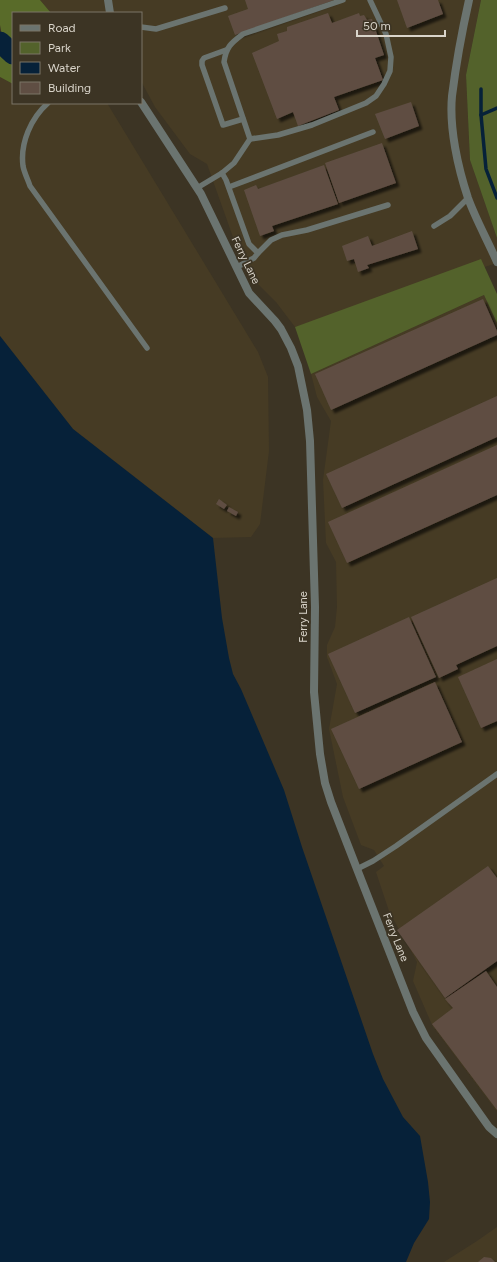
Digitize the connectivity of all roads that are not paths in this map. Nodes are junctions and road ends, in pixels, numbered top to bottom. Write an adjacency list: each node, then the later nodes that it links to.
1 (108, 0): 6 (street)
2 (343, 0): 8 (lane)
3 (370, 0): 13 (lane)
4 (469, 0): 17 (street)
5 (225, 8): 7 (lane)
6 (110, 12)
7 (142, 27)
8 (226, 50): 11 (lane); 11 (lane)
9 (47, 104): 23 (lane)
10 (142, 104): 16 (street, Ferry Lane)
11 (243, 119): 13 (lane)
12 (373, 132): 15 (lane)
13 (250, 139): 14 (lane)
14 (222, 174): 15 (lane); 16 (lane)
15 (229, 187): 20 (lane)
16 (197, 188): 22 (street, Ferry Lane)
17 (468, 198): 19 (lane); 21 (street)
18 (388, 205): 20 (lane)
19 (434, 226)
20 (258, 253): 22 (lane)
21 (497, 262)
22 (237, 267): 25 (street, Ferry Lane)
23 (147, 348)
24 (497, 774): 25 (lane)
25 (357, 869): 26 (street, Ferry Lane)
26 (497, 1134)

